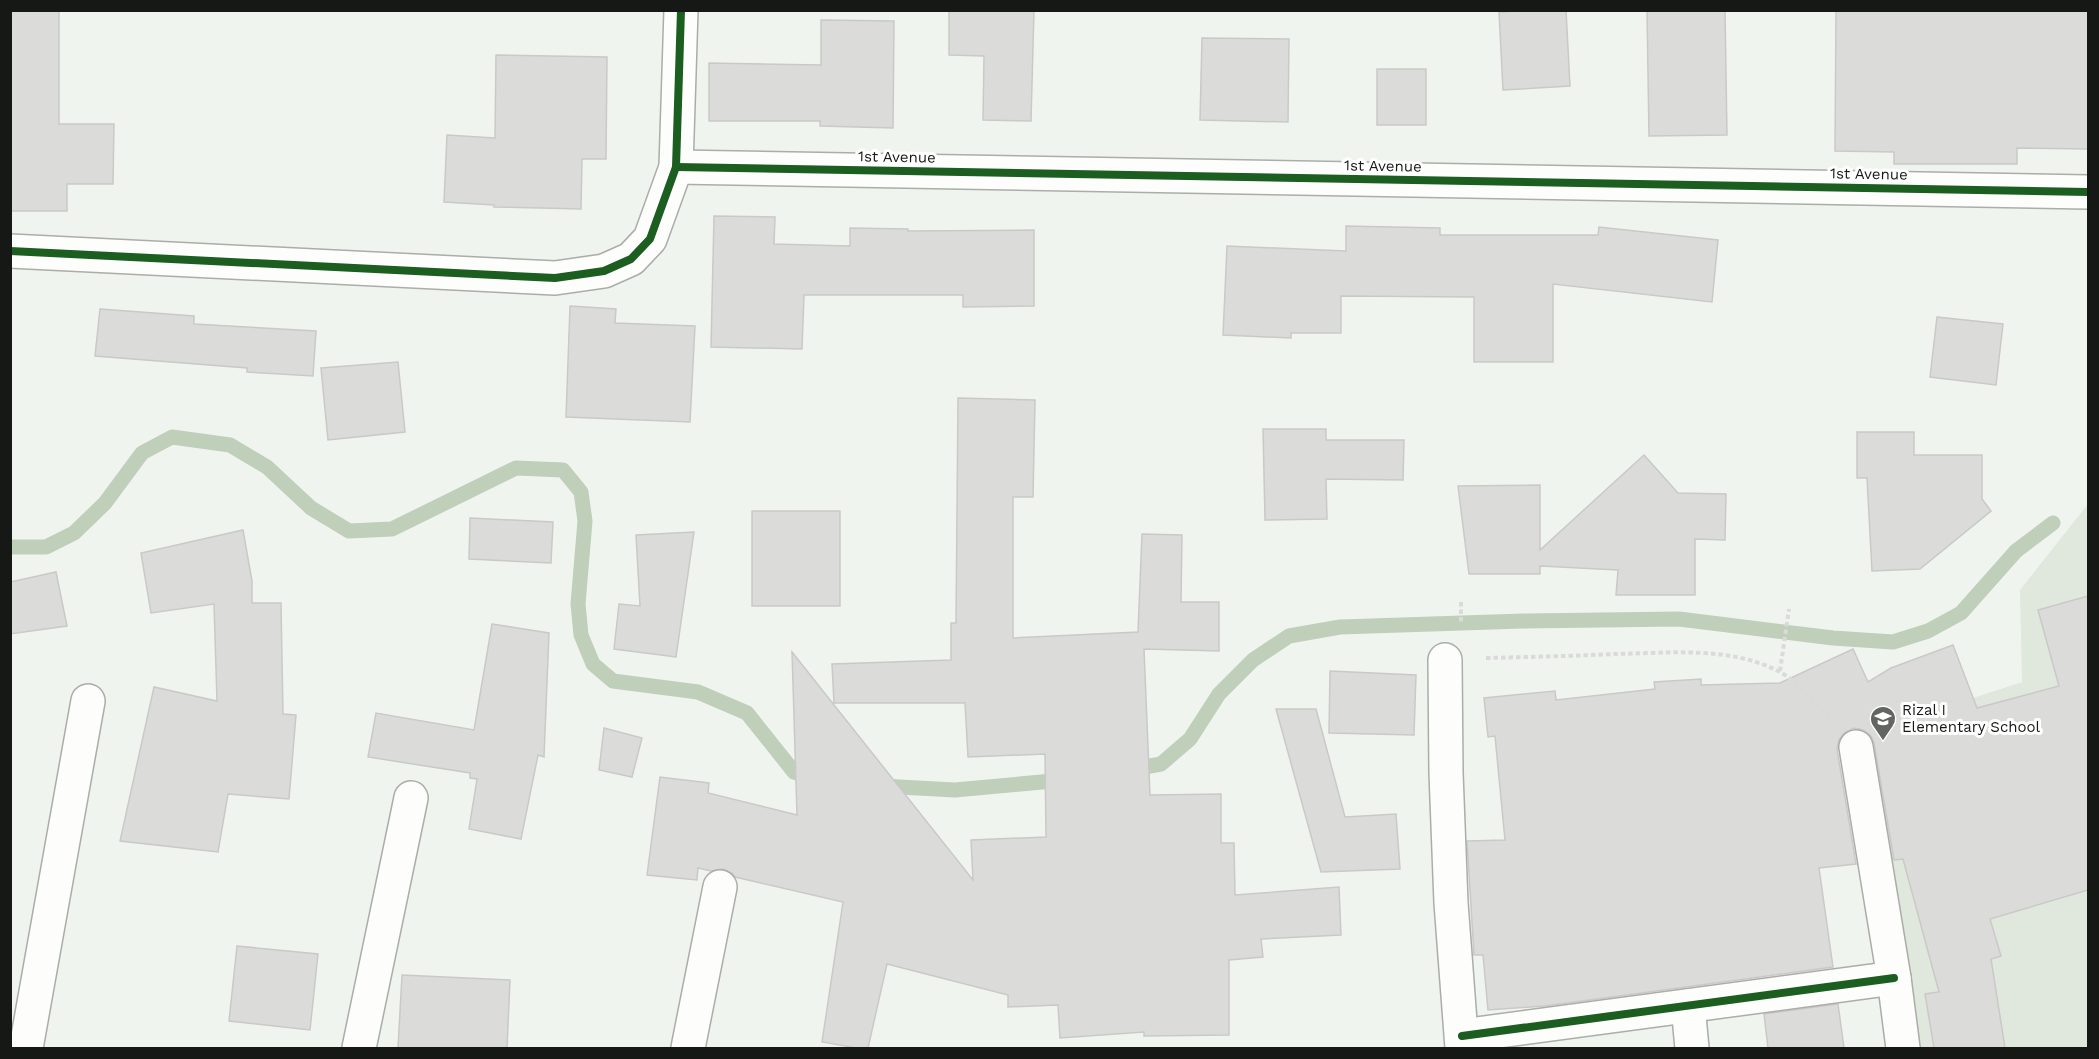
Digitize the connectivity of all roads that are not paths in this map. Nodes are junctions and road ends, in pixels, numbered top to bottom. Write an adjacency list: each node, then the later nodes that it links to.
1 (681, 10): 2 (street)
2 (676, 167): 3 (street, 1st Avenue); 4 (street)
3 (2088, 192)
4 (10, 251)
5 (1445, 660): 12 (street)
6 (88, 701): 13 (street)
7 (1856, 747): 10 (street)
8 (411, 798): 14 (street)
9 (720, 887): 15 (street)
10 (1894, 978): 11 (street); 17 (street)
11 (1688, 1006): 12 (street); 16 (street)
12 (1462, 1042)
13 (26, 1048)
14 (359, 1048)
15 (688, 1048)
16 (1692, 1048)
17 (1903, 1048)

